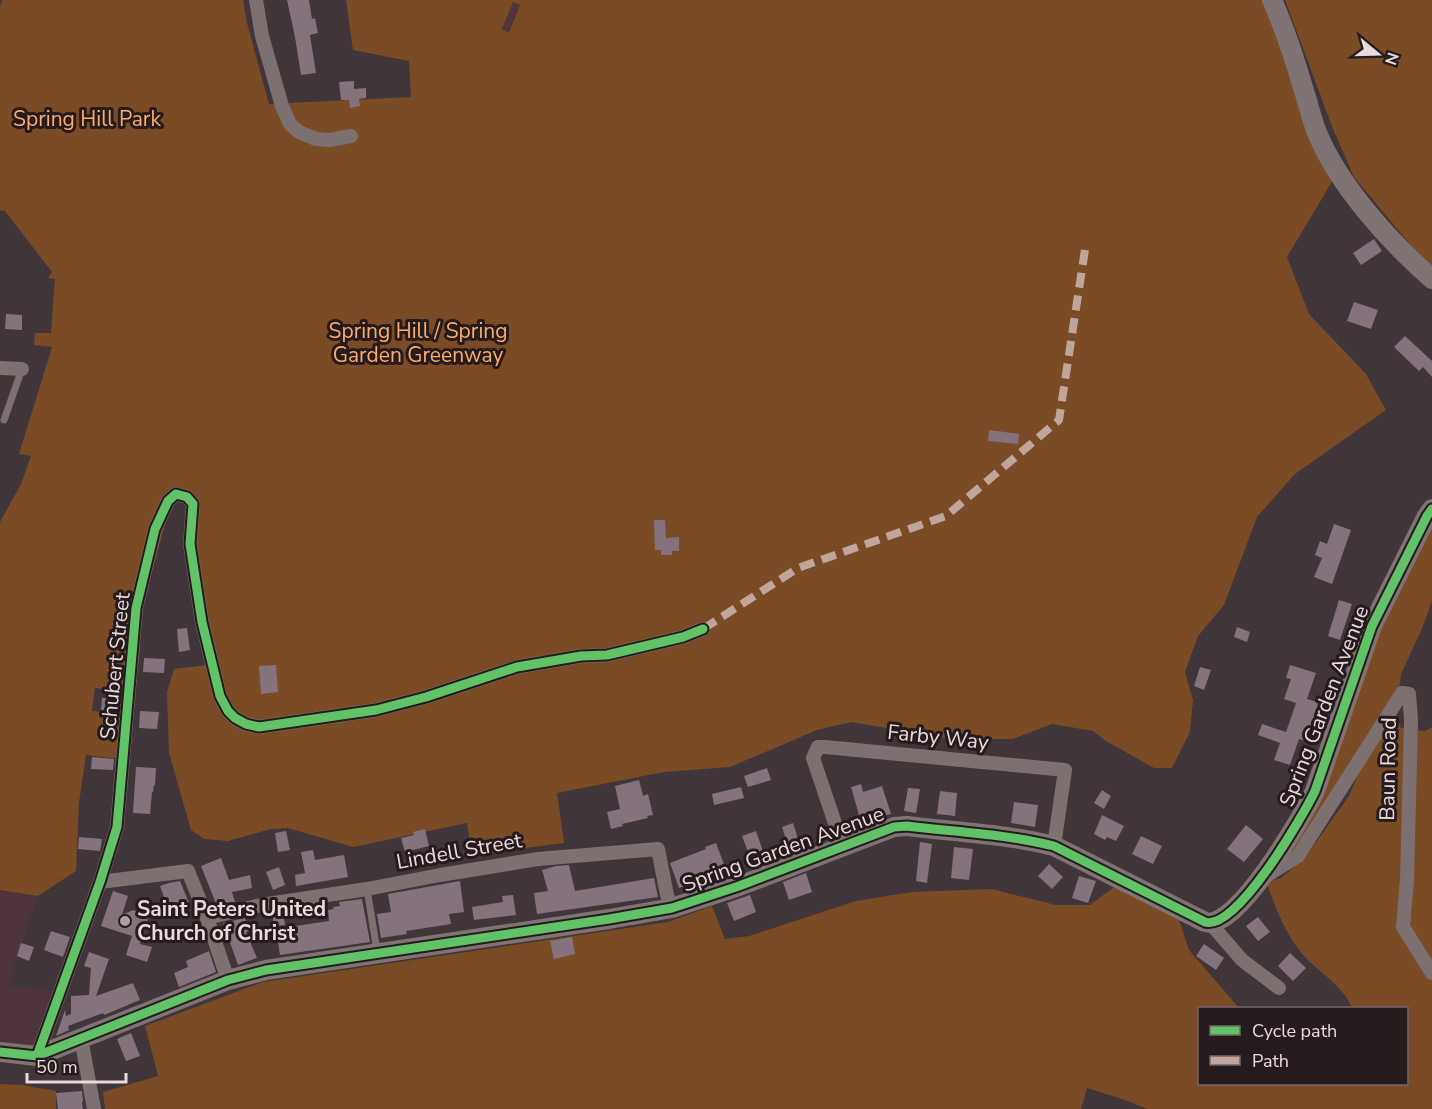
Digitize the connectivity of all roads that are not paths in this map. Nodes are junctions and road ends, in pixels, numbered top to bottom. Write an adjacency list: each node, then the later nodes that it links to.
1 (256, 0): 3 (street)
2 (1272, 0): 4 (street)
3 (351, 136)
4 (1432, 279)
5 (0, 368): 6 (street)
6 (22, 369): 7 (lane)
7 (4, 420)
8 (1432, 509): 12 (street, Spring Garden Avenue)
9 (702, 629): 13 (street, Schubert Street)
10 (1054, 846): 11 (street, Spring Garden Avenue); 11 (street, Farby Way); 17 (street, Spring Garden Avenue)
11 (843, 847): 15 (street, Spring Garden Avenue)
12 (1260, 880): 17 (street, Spring Garden Avenue); 19 (street, Baun Road)
13 (100, 882): 16 (street); 24 (street, Schubert Street)
14 (367, 889): 15 (street, Lindell Street); 16 (street, Lindell Street); 18 (lane)
15 (672, 908): 18 (street, Spring Garden Avenue)
16 (207, 918): 20 (street)
17 (1210, 923): 21 (street)
18 (378, 954): 20 (street, Spring Garden Avenue)
19 (1432, 973)
20 (228, 980): 22 (street, Spring Garden Avenue)
21 (1279, 988)
22 (81, 1038): 24 (street, Spring Garden Avenue); 25 (street)
23 (0, 1052): 24 (street, Spring Garden Avenue)
24 (37, 1056)
25 (94, 1109)

